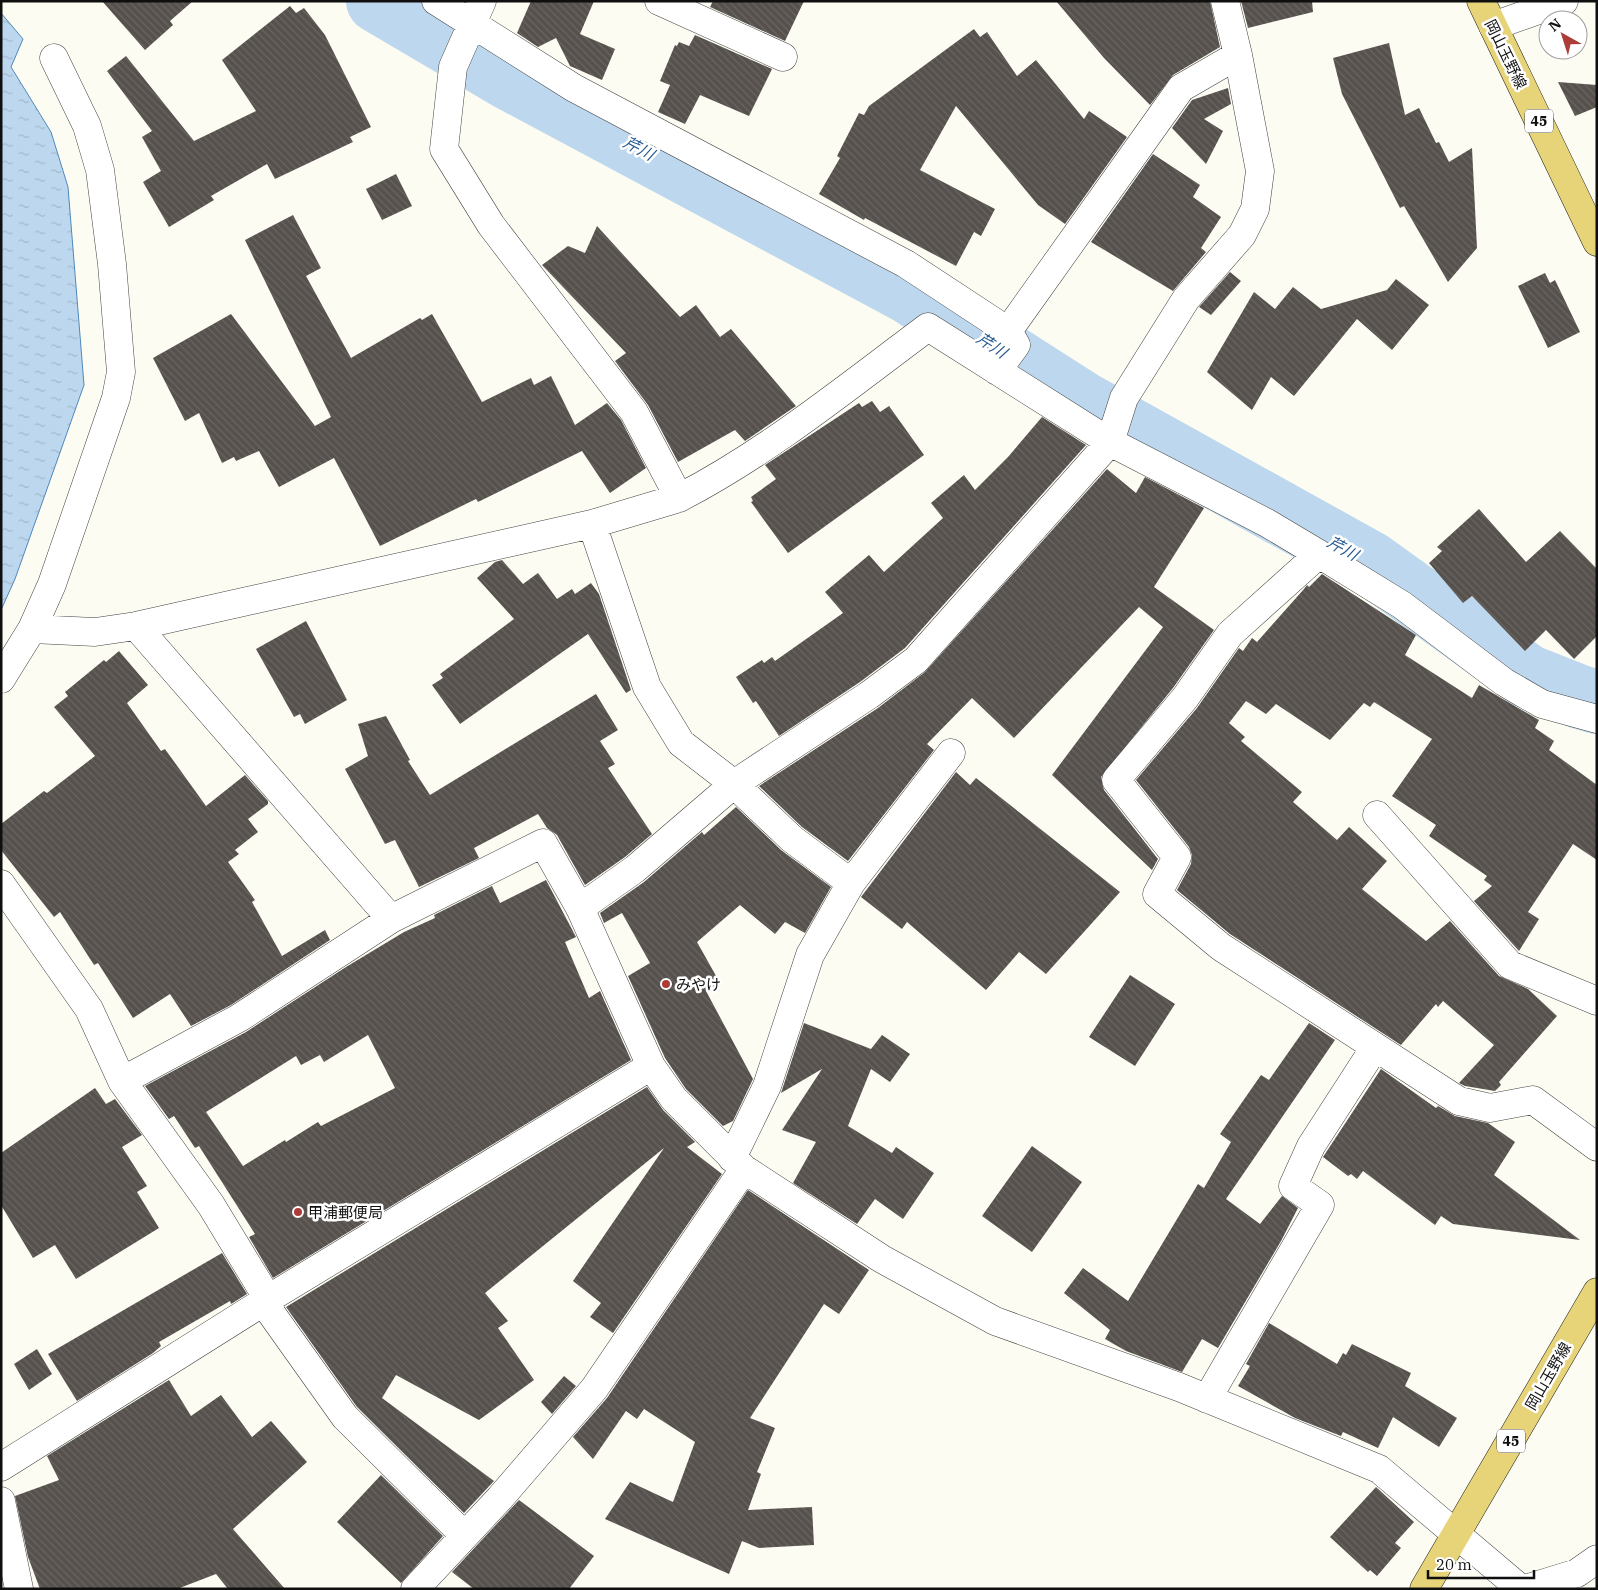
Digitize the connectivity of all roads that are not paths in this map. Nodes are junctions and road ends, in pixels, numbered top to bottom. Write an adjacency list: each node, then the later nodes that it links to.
1 (436, 1): 6 (street)
2 (659, 1): 9 (street)
3 (1225, 1): 8 (street)
4 (1480, 1): 7 (main road, 岡山玉野線 / 45)
5 (1564, 1): 7 (street)
6 (477, 12): 12 (street); 15 (street)
7 (1493, 26): 11 (main road, 岡山玉野線 / 45)
8 (1238, 55): 12 (street); 14 (street)
9 (783, 57)
10 (54, 58): 19 (street)
11 (1597, 242)
12 (1012, 338): 13 (street)
13 (997, 371): 14 (street); 15 (street)
14 (1110, 442): 17 (street); 23 (street)
15 (679, 498): 16 (street)
16 (592, 524): 18 (street); 23 (street)
17 (1319, 554): 21 (street); 30 (street)
18 (136, 626): 19 (street); 28 (street)
19 (32, 629): 20 (street)
20 (1, 679)
21 (1597, 719)
22 (951, 753): 25 (street)
23 (734, 784): 25 (street); 27 (street)
24 (1377, 815): 29 (street)
25 (851, 883): 34 (street)
26 (1, 884): 32 (street)
27 (580, 908): 28 (street); 31 (street)
28 (391, 920): 32 (street)
29 (1597, 1001)
30 (1375, 1046): 33 (street); 37 (street)
31 (651, 1066): 34 (street); 36 (street)
32 (122, 1081): 36 (street)
33 (1597, 1147)
34 (738, 1163): 37 (street); 41 (street)
35 (1596, 1294): 40 (main road, 岡山玉野線 / 45)
36 (268, 1299): 38 (street); 41 (street)
37 (1207, 1399): 40 (street)
38 (1, 1467)
39 (1, 1501): 43 (street)
40 (1457, 1534): 45 (main road, 岡山玉野線 / 45); 46 (street)
41 (464, 1535): 44 (street)
42 (1597, 1559): 47 (street)
43 (19, 1589)
44 (415, 1589)
45 (1424, 1589)
46 (1521, 1589)
47 (1525, 1589)

